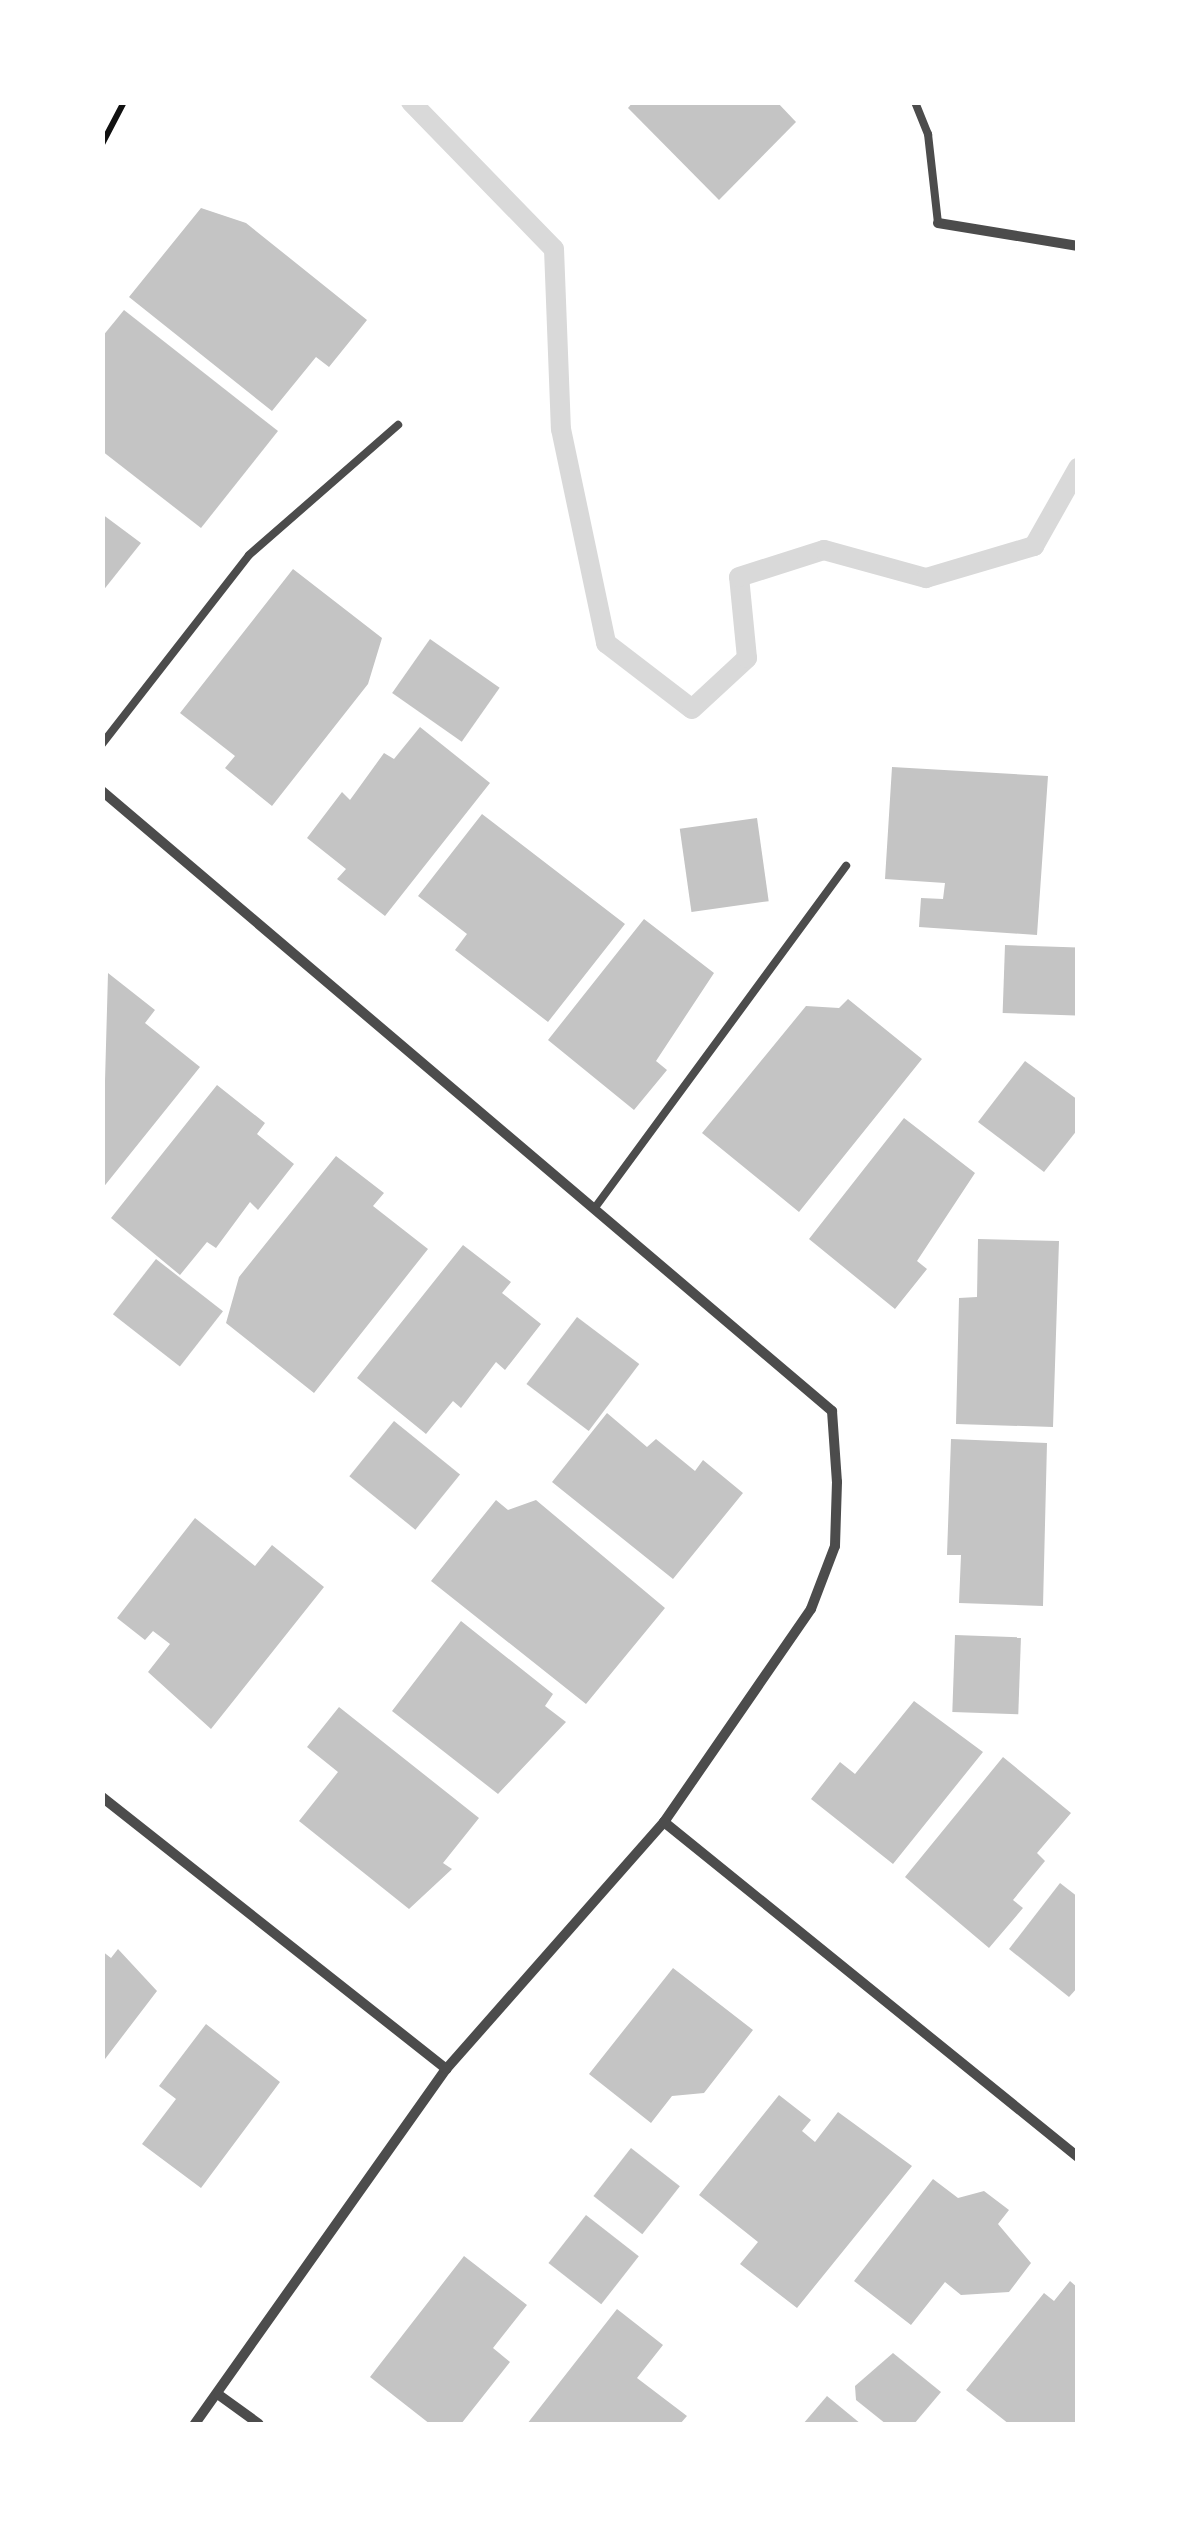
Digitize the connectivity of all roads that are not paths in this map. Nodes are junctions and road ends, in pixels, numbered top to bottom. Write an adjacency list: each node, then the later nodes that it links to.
1 (915, 102): 2 (lane)
2 (938, 222): 3 (street)
3 (1078, 246)
4 (398, 425): 5 (lane)
5 (102, 744)
6 (102, 790): 8 (street)
7 (846, 866): 8 (lane)
8 (594, 1210): 10 (street)
9 (102, 1797): 11 (street)
10 (664, 1822): 11 (street); 12 (street)
11 (446, 2069): 13 (street)
12 (1078, 2157)
13 (219, 2395): 14 (street); 15 (street)
14 (195, 2424)
15 (259, 2424)

